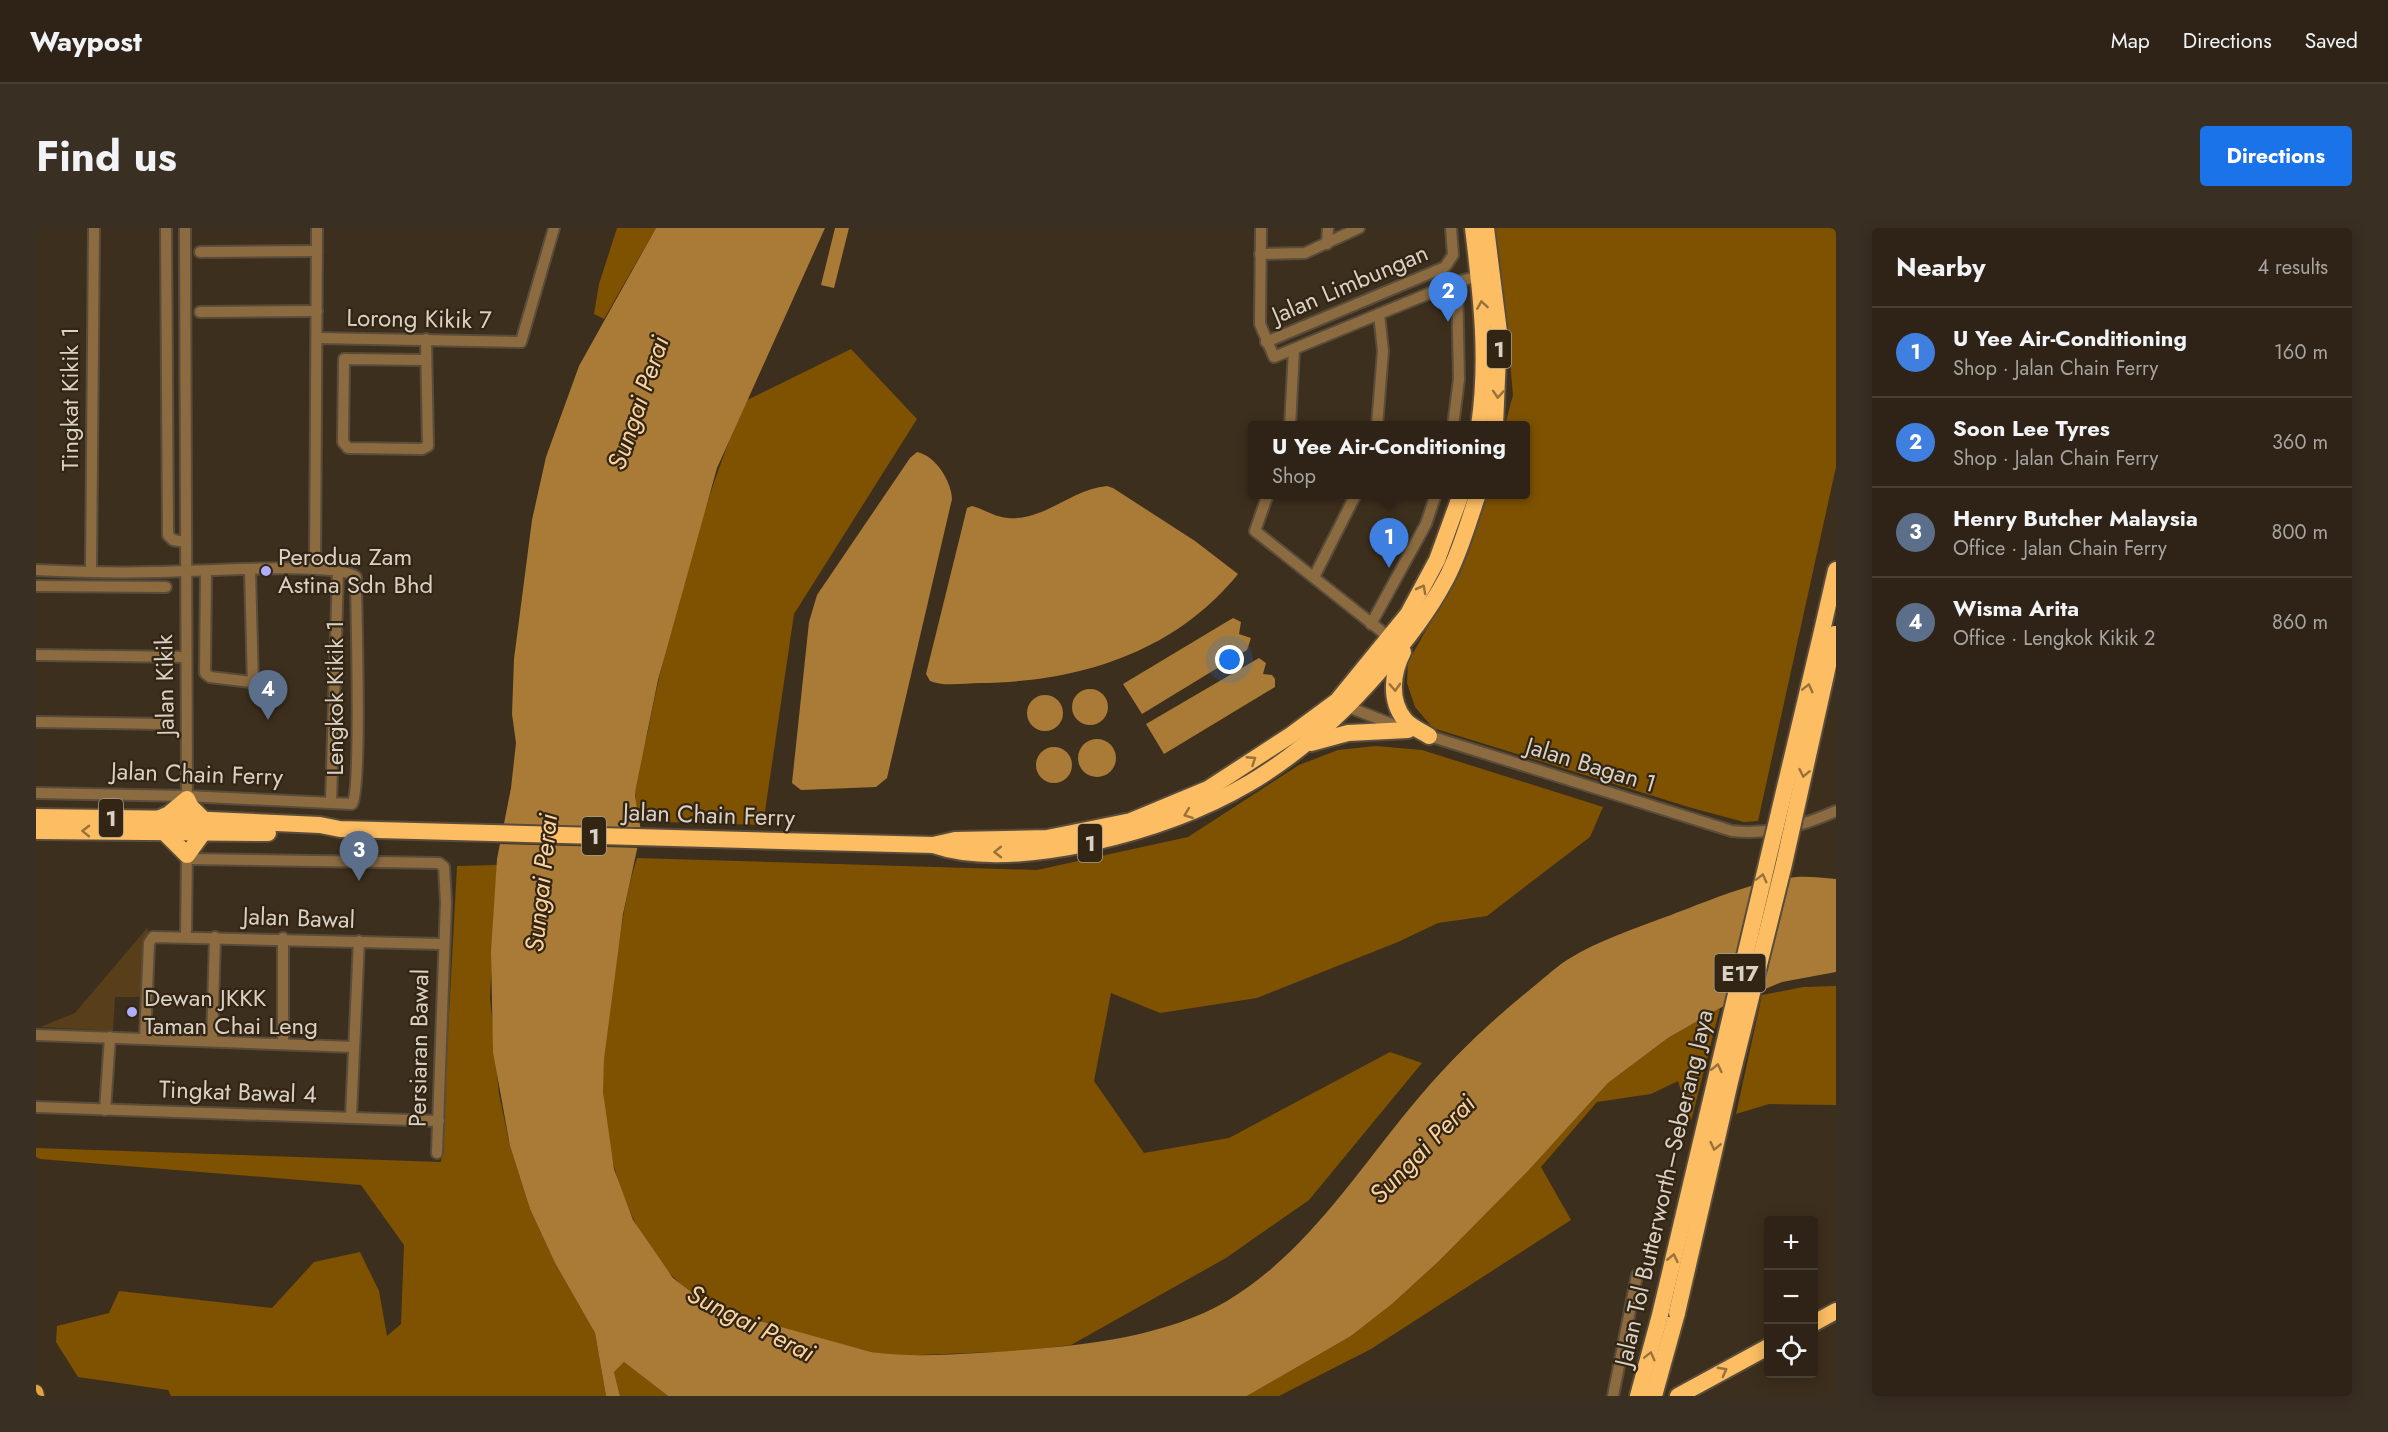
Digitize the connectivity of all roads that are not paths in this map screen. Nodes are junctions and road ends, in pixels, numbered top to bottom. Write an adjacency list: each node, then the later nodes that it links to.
1 (93, 228): 42 (street, Tingkat Kikik 1)
2 (166, 228): 27 (street)
3 (185, 228): 28 (street, Jalan Kikik)
4 (317, 228): 12 (street)
5 (554, 228): 23 (street, Lorong Kikik 7)
6 (1261, 228): 14 (street)
7 (1328, 228): 11 (street)
8 (1359, 228): 11 (street)
9 (1451, 228): 17 (street, Jalan Limbungan)
10 (1480, 235): 15 (highway, 1)
11 (1327, 244): 14 (street)
12 (317, 251): 13 (street); 19 (street)
13 (200, 252)
14 (1260, 254): 24 (street)
15 (1485, 275): 16 (street, Jalan Limbungan); 32 (highway, 1, one-way to 15); 33 (highway, 1, one-way to 33)
16 (1457, 282): 18 (street, Jalan Limbungan); 31 (street)
17 (1386, 291): 18 (street); 24 (street, Jalan Limbungan)
18 (1393, 308): 21 (street, Jalan Limbungan)
19 (317, 311): 20 (street); 22 (street)
20 (200, 312)
21 (1380, 314): 25 (street, Jalan Limbungan); 30 (street)
22 (317, 338): 23 (street, Lorong Kikik 7); 40 (street)
23 (426, 339): 26 (street)
24 (1266, 342): 25 (street, Jalan Limbungan)
25 (1294, 349): 29 (street)
26 (426, 360): 26 (street)
27 (167, 374): 28 (street); 39 (street)
28 (185, 374): 39 (street, Jalan Kikik)
29 (1290, 421)
30 (1377, 421)
31 (1455, 421)
32 (1480, 421)
33 (1495, 421)
34 (1267, 499): 49 (street)
35 (1354, 499): 49 (street)
36 (1435, 499): 51 (street)
37 (1459, 499): 54 (highway, Jalan Chain Ferry / 1, one-way to 37)
38 (1477, 499): 53 (highway, Jalan Chain Ferry / 1)
39 (185, 542): 45 (street, Jalan Kikik)
40 (315, 569): 43 (street); 47 (street)
41 (36, 570): 42 (street)
42 (91, 570): 48 (street)
43 (250, 570): 46 (street); 46 (street, Jalan Kikik)
44 (1836, 570): 52 (highway, Jalan Tol Butterworth–Seberang Jaya / E17)
45 (184, 571): 46 (street); 48 (street); 56 (street, Jalan Kikik)
46 (206, 571)
47 (338, 571): 65 (street, Lengkok Kikik 1); 66 (street, Lengkok Kikik 1)
48 (156, 572): 50 (street)
49 (1314, 577): 51 (street)
50 (36, 586)
51 (1371, 624): 54 (street)
52 (1831, 632): 95 (highway, Jalan Tol Butterworth–Seberang Jaya / E17, one-way to 52, bridge); 96 (highway, Jalan Tol Butterworth–Seberang Jaya / E17, one-way to 96, bridge)
53 (1413, 633): 57 (highway, Jalan Chain Ferry / 1); 61 (highway, one-way to 61)
54 (1390, 638): 57 (highway, Jalan Chain Ferry / 1)
55 (36, 655): 56 (street)
56 (185, 657): 64 (street, Jalan Kikik)
57 (1342, 705): 60 (street, Jalan Bagan 1); 62 (highway, Jalan Chain Ferry / 1); 72 (highway, Jalan Chain Ferry / 1, one-way to 57)
58 (36, 722): 59 (street)
59 (167, 724)
60 (1408, 730): 61 (street, Jalan Bagan 1); 62 (highway)
61 (1429, 736): 67 (street, Jalan Bagan 1)
62 (1307, 744): 72 (highway, Jalan Chain Ferry / 1, one-way to 72)
63 (36, 794): 64 (street, Jalan Chain Ferry)
64 (187, 797): 66 (street, Jalan Chain Ferry); 69 (highway); 70 (highway)
65 (355, 801): 66 (street, Jalan Chain Ferry)
66 (331, 802)
67 (1836, 810)
68 (36, 817): 69 (highway, Jalan Chain Ferry / 1)
69 (162, 825): 70 (highway, Jalan Chain Ferry / 1); 71 (highway, Jalan Chain Ferry / 1, one-way to 71); 73 (highway)
70 (195, 826): 72 (highway, Jalan Chain Ferry / 1); 73 (highway)
71 (36, 831)
72 (933, 845)
73 (187, 857): 74 (street); 78 (street)
74 (186, 936): 75 (street, Jalan Bawal); 81 (street, Jalan Bawal)
75 (215, 937): 76 (street, Jalan Bawal); 82 (street)
76 (283, 938): 77 (street, Jalan Bawal); 83 (street)
77 (359, 941): 78 (street, Jalan Bawal); 84 (street)
78 (443, 944): 88 (street, Persiaran Bawal)
79 (37, 1035): 80 (street)
80 (110, 1037): 81 (street); 86 (street)
81 (145, 1039): 82 (street)
82 (212, 1041): 83 (street)
83 (283, 1044): 84 (street)
84 (354, 1047): 87 (street)
85 (36, 1107): 86 (street, Tingkat Bawal 4)
86 (105, 1110): 87 (street, Tingkat Bawal 4)
87 (351, 1116): 88 (street, Tingkat Bawal 4)
88 (439, 1121): 89 (street, Persiaran Bawal)
89 (437, 1153)
90 (1637, 1275): 94 (street)
91 (1836, 1311): 92 (highway)
92 (1818, 1321)
93 (1764, 1349): 97 (highway, one-way to 93)
94 (1613, 1396)
95 (1638, 1396)
96 (1654, 1396)
97 (1678, 1396)

